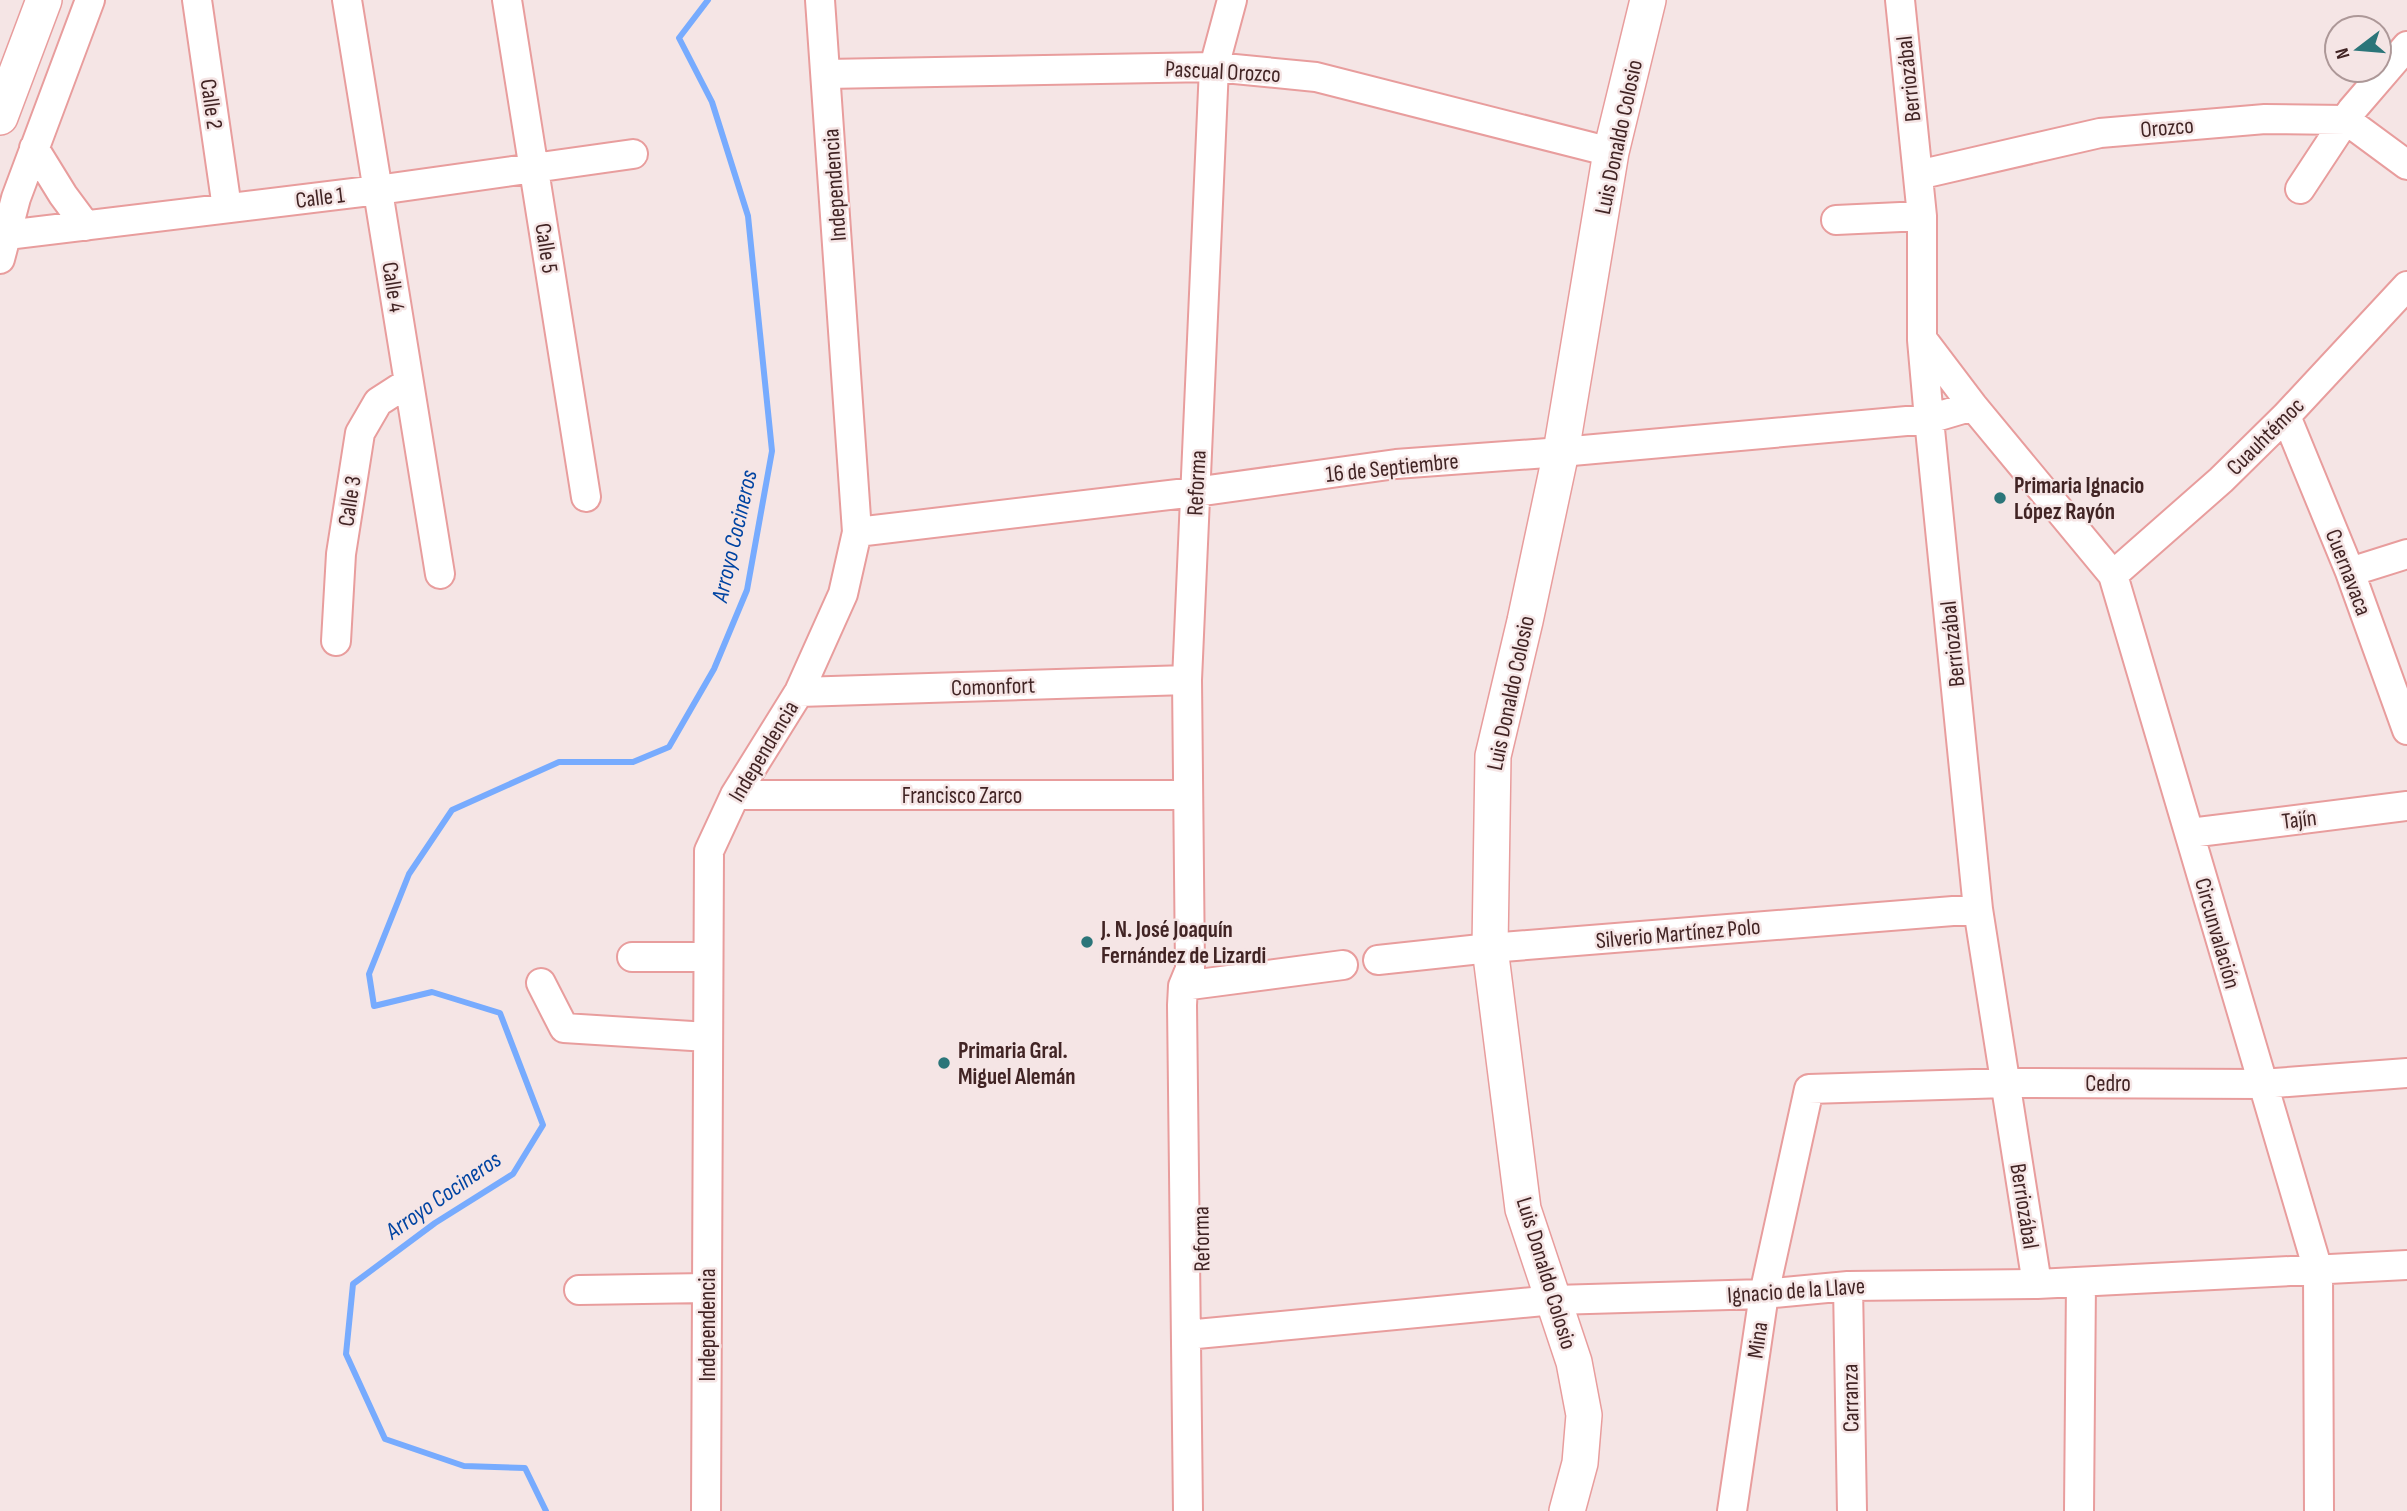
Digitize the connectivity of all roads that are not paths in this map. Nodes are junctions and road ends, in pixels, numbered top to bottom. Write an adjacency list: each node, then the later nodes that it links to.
1 (44, 0): 13 (main road)
2 (90, 0): 15 (street)
3 (197, 0): 23 (street, Calle 2)
4 (347, 0): 22 (street, Calle 4)
5 (507, 0): 19 (street, Calle 5)
6 (820, 0): 12 (street, Independencia)
7 (1232, 0): 11 (street, Reforma)
8 (1648, 0): 16 (main road, Luis Donaldo Colosio)
9 (1900, 0): 20 (street, Berriozábal)
10 (2407, 46): 14 (street)
11 (1214, 66): 12 (street, Pascual Orozco); 16 (street, Pascual Orozco); 35 (street, Reforma)
12 (826, 74): 37 (street, Independencia)
13 (0, 117)
14 (2346, 120): 18 (street); 20 (street, Orozco); 21 (street)
15 (34, 148): 26 (street); 27 (street)
16 (1611, 152): 34 (main road, Luis Donaldo Colosio)
17 (634, 154): 19 (street, Calle 1)
18 (2407, 165)
19 (534, 169): 22 (street, Calle 1); 36 (street, Calle 5)
20 (1918, 175): 24 (street, Berriozábal)
21 (2300, 189)
22 (378, 190): 23 (street, Calle 1); 30 (street, Calle 4)
23 (227, 208): 26 (street, Calle 1)
24 (1922, 216): 25 (street); 29 (street, Berriozábal)
25 (1836, 220)
26 (86, 226): 27 (street, Calle 1)
27 (3, 247)
28 (2407, 286): 32 (street, Cuauhtémoc)
29 (1922, 340): 31 (street, Circunvalación); 33 (street, Berriozábal)
30 (409, 382): 40 (street, Calle 4); 42 (street, Calle 3)
31 (1973, 406): 33 (street); 41 (street, Circunvalación)
32 (2286, 416): 39 (street, Cuernavaca); 41 (street, Cuauhtémoc)
33 (1929, 419): 34 (street, 16 de Septiembre); 50 (street, Berriozábal)
34 (1561, 452): 35 (street, 16 de Septiembre); 51 (main road, Luis Donaldo Colosio)
35 (1195, 492): 37 (street, 16 de Septiembre); 43 (street, Reforma)
36 (586, 497)
37 (857, 532): 44 (street, Independencia)
38 (2407, 554): 39 (street)
39 (2350, 572): 45 (street, Cuernavaca)
40 (440, 573)
41 (2113, 575): 49 (street, Circunvalación)
42 (336, 641)
43 (1187, 680): 44 (street, Comonfort); 47 (street, Reforma)
44 (799, 692): 46 (street, Independencia)
45 (2407, 730)
46 (735, 795): 47 (street, Francisco Zarco); 53 (street, Independencia)
47 (1188, 795): 56 (street, Reforma)
48 (2407, 806): 49 (street, Tajín)
49 (2190, 833): 61 (street, Circunvalación)
50 (1978, 909): 51 (street, Silverio Martínez Polo); 60 (street, Berriozábal)
51 (1490, 948): 54 (street, Silverio Martínez Polo); 71 (main road, Luis Donaldo Colosio)
52 (632, 957): 53 (street)
53 (708, 957): 58 (street, Independencia)
54 (1378, 960)
55 (1343, 965): 56 (street)
56 (1190, 980): 72 (street, Reforma)
57 (541, 983): 58 (street)
58 (708, 1037): 68 (street, Independencia)
59 (2407, 1073): 61 (street, Cedro)
60 (2007, 1083): 61 (street, Cedro); 62 (street, Cedro); 66 (street, Berriozábal)
61 (2261, 1084): 64 (street, Circunvalación)
62 (1809, 1089): 70 (street, Mina)
63 (2407, 1265): 64 (street, Ignacio de la Llave)
64 (2318, 1270): 65 (street, Ignacio de la Llave); 80 (street, Circunvalación)
65 (2081, 1282): 66 (street, Ignacio de la Llave); 79 (street)
66 (2037, 1284): 67 (street, Ignacio de la Llave)
67 (1848, 1286): 70 (street, Ignacio de la Llave); 78 (street, Carranza)
68 (707, 1289): 69 (street); 73 (street, Independencia)
69 (579, 1290)
70 (1764, 1294): 71 (street, Ignacio de la Llave); 77 (street, Mina)
71 (1555, 1300): 72 (street, Ignacio de la Llave); 76 (main road, Luis Donaldo Colosio)
72 (1195, 1334): 74 (street, Reforma); 75 (street, Reforma)
73 (706, 1511)
74 (1188, 1511)
75 (1207, 1511)
76 (1567, 1511)
77 (1732, 1511)
78 (1852, 1511)
79 (2079, 1511)
80 (2319, 1511)

